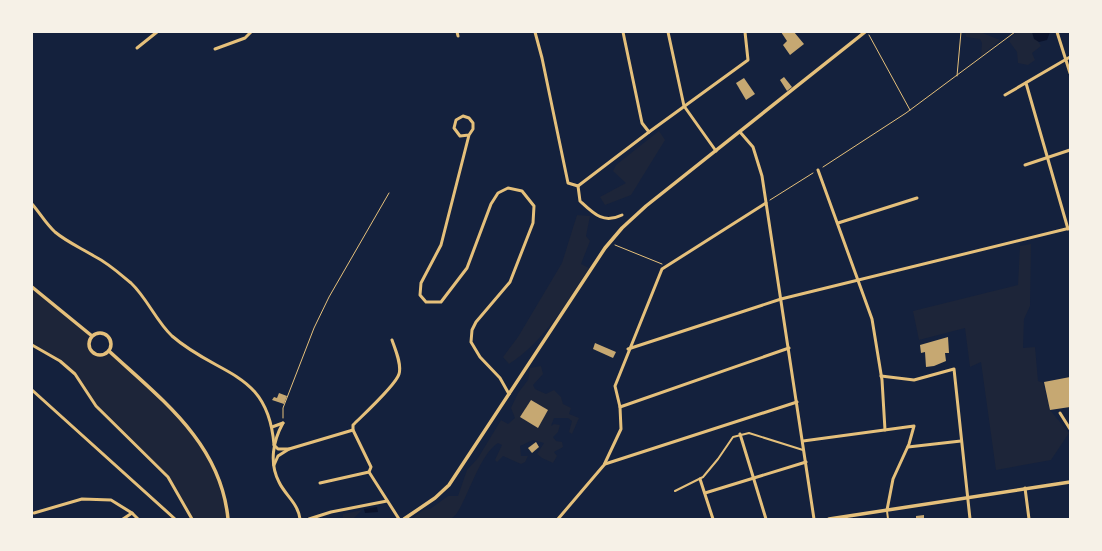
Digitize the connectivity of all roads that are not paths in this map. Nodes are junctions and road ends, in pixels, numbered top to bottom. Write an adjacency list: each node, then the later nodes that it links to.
1 (157, 32): 11 (street)
2 (251, 32): 12 (street)
3 (457, 32): 10 (street)
4 (535, 32): 27 (street)
5 (623, 32): 19 (street)
6 (668, 32): 18 (street)
7 (745, 32): 18 (street)
8 (866, 32): 20 (street)
9 (1057, 32): 14 (street)
10 (458, 36)
11 (137, 48)
12 (215, 49)
13 (1070, 57): 14 (street)
14 (1066, 60): 15 (street); 16 (street)
15 (1070, 73)
16 (1026, 83): 17 (street); 24 (street)
17 (1005, 95)
18 (684, 106): 19 (street); 23 (street)
19 (649, 132): 27 (street)
20 (740, 132): 23 (street); 29 (street)
21 (469, 136): 21 (street); 45 (street)
22 (1070, 150): 24 (street)
23 (716, 151): 45 (street)
24 (1047, 158): 25 (street); 33 (street)
25 (1025, 165)
26 (818, 170): 32 (street)
27 (578, 186): 31 (street)
28 (917, 198): 32 (street)
29 (766, 203): 36 (street); 41 (street)
30 (32, 204): 49 (street)
31 (622, 215)
32 (838, 223): 34 (street)
33 (1069, 228): 34 (street)
34 (859, 280): 36 (street); 43 (street)
35 (32, 287): 37 (street)
36 (781, 299): 40 (street); 41 (street)
37 (92, 336): 42 (street); 42 (street)
38 (392, 340): 51 (street)
39 (32, 345): 79 (street)
40 (789, 348): 46 (street); 47 (street)
41 (628, 349): 47 (street)
42 (109, 351): 80 (street)
43 (881, 376): 52 (street); 55 (street)
44 (32, 390): 78 (street)
45 (509, 394): 84 (street)
46 (797, 402): 54 (street); 61 (street)
47 (620, 407): 61 (street)
48 (1060, 413): 50 (street)
49 (272, 427): 56 (street); 56 (street)
50 (1070, 429)
51 (353, 430): 58 (street); 63 (street)
52 (884, 430): 54 (street); 57 (street)
53 (740, 434): 59 (street); 64 (street); 65 (street)
54 (803, 441): 59 (street)
55 (961, 441): 57 (street); 71 (street)
56 (274, 445): 58 (street); 62 (street)
57 (908, 447): 73 (street)
58 (289, 449): 62 (street)
59 (804, 450): 60 (street)
60 (806, 462): 64 (street); 88 (street)
61 (604, 464): 85 (street)
62 (273, 467): 81 (street)
63 (369, 472): 67 (street); 72 (street)
64 (753, 478): 70 (street); 87 (street)
65 (700, 479): 69 (street); 70 (street)
66 (1070, 482): 68 (street)
67 (320, 483)
68 (1025, 488): 71 (street); 92 (street)
69 (675, 491)
70 (705, 493): 86 (street)
71 (967, 497): 73 (street); 91 (street)
72 (387, 501): 82 (street); 83 (street)
73 (887, 510): 89 (street); 90 (street)
74 (34, 513): 75 (street)
75 (132, 514): 76 (street); 77 (street)
76 (123, 519)
77 (138, 519)
78 (175, 519)
79 (192, 519)
80 (228, 519)
81 (300, 519)
82 (309, 519)
83 (399, 519)
84 (404, 519)
85 (558, 519)
86 (713, 519)
87 (766, 519)
88 (814, 519)
89 (830, 519)
90 (888, 519)
91 (970, 519)
92 (1029, 519)

